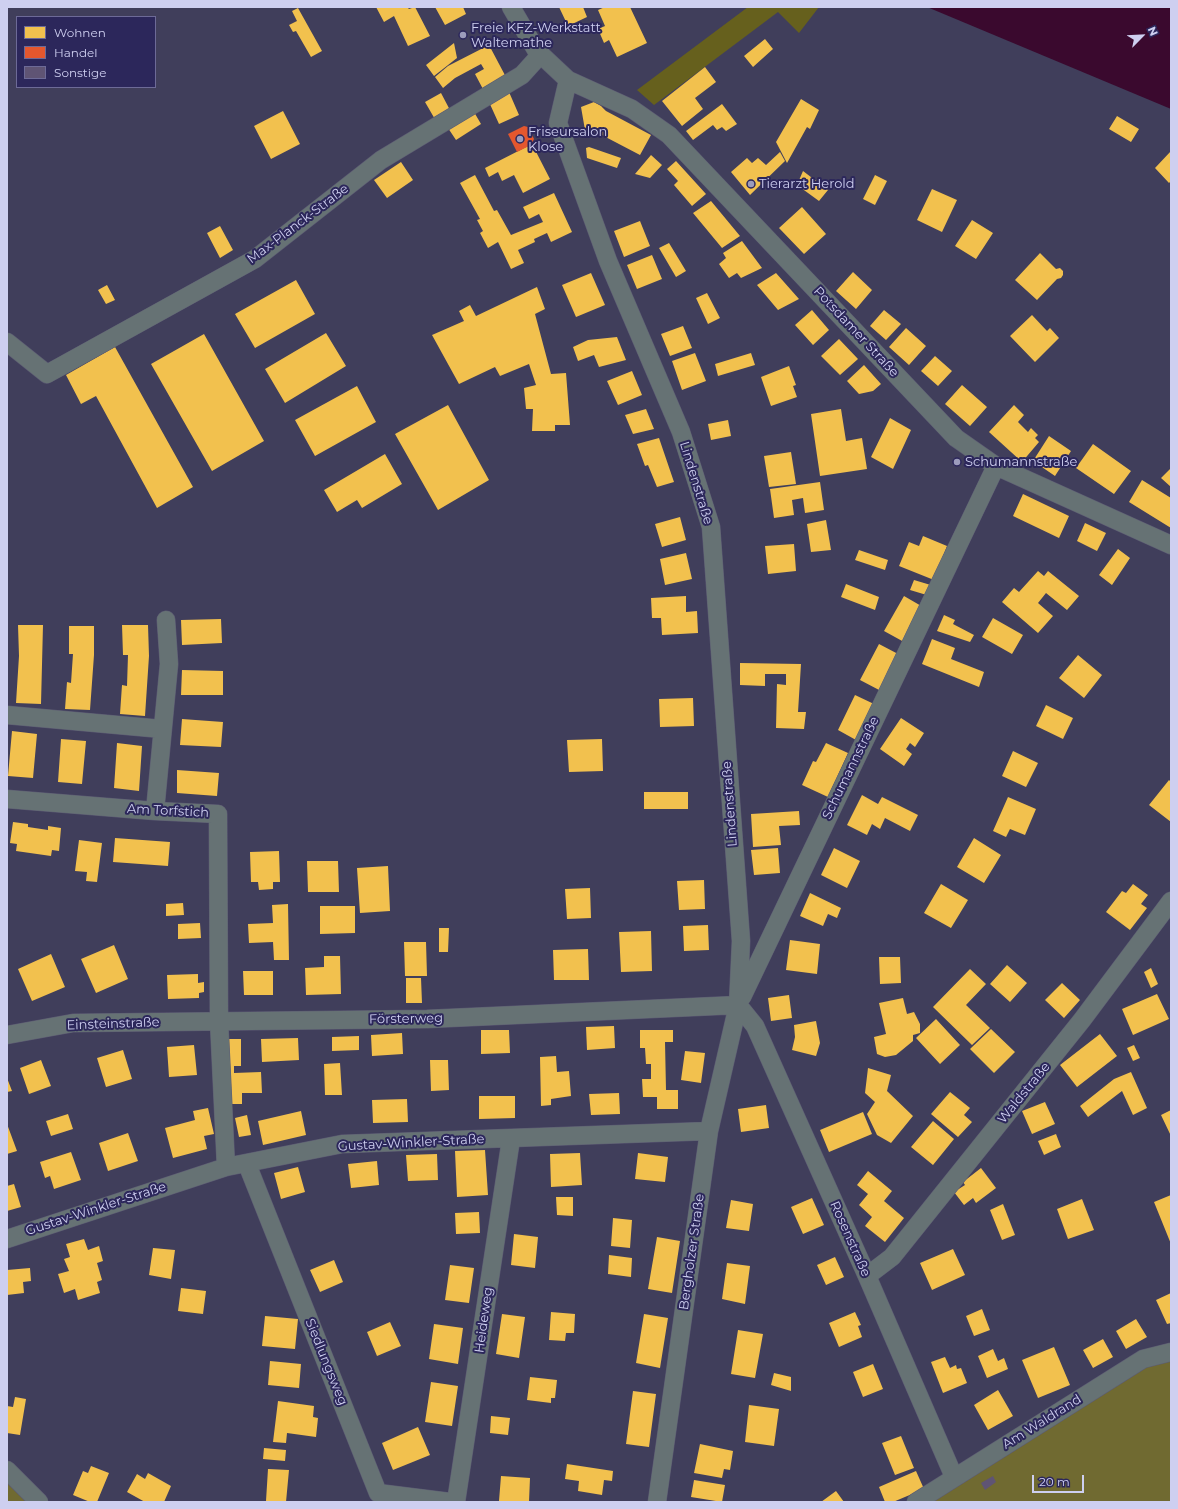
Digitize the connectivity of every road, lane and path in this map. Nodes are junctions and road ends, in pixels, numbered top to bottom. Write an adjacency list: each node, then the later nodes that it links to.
1 (511, 7): 2 (street)
2 (541, 54): 3 (street); 4 (street, Max-Planck-Straße)
3 (568, 80): 5 (street, Potsdamer Straße); 13 (street, Lindenstraße)
4 (7, 342)
5 (996, 466): 6 (street, Potsdamer Straße); 13 (street, Schumannstraße)
6 (1171, 545)
7 (166, 620): 9 (street)
8 (7, 715): 9 (street)
9 (162, 729): 11 (street)
10 (7, 799): 11 (street, Am Torfstich)
11 (155, 811): 14 (street, Am Torfstich)
12 (1171, 900): 21 (street, Waldstraße)
13 (738, 1005): 14 (street, Försterweg); 16 (street, Bergholzer Straße); 21 (street, Rosenstraße)
14 (219, 1021): 15 (street, Einsteinstraße); 19 (street)
15 (7, 1035)
16 (709, 1131): 17 (street, Gustav-Winkler-Straße); 28 (street, Bergholzer Straße)
17 (511, 1139): 18 (street, Gustav-Winkler-Straße); 27 (street, Heideweg)
18 (247, 1164): 19 (street, Gustav-Winkler-Straße); 26 (street, Siedlungsweg)
19 (226, 1167): 20 (street, Gustav-Winkler-Straße)
20 (7, 1238)
21 (867, 1276): 24 (street, Rosenstraße)
22 (1171, 1352): 24 (street, Am Waldrand)
23 (7, 1470): 25 (street)
24 (954, 1477): 29 (street, Am Waldrand)
25 (39, 1502)
26 (450, 1502)
27 (456, 1502)
28 (657, 1502)
29 (916, 1502)

